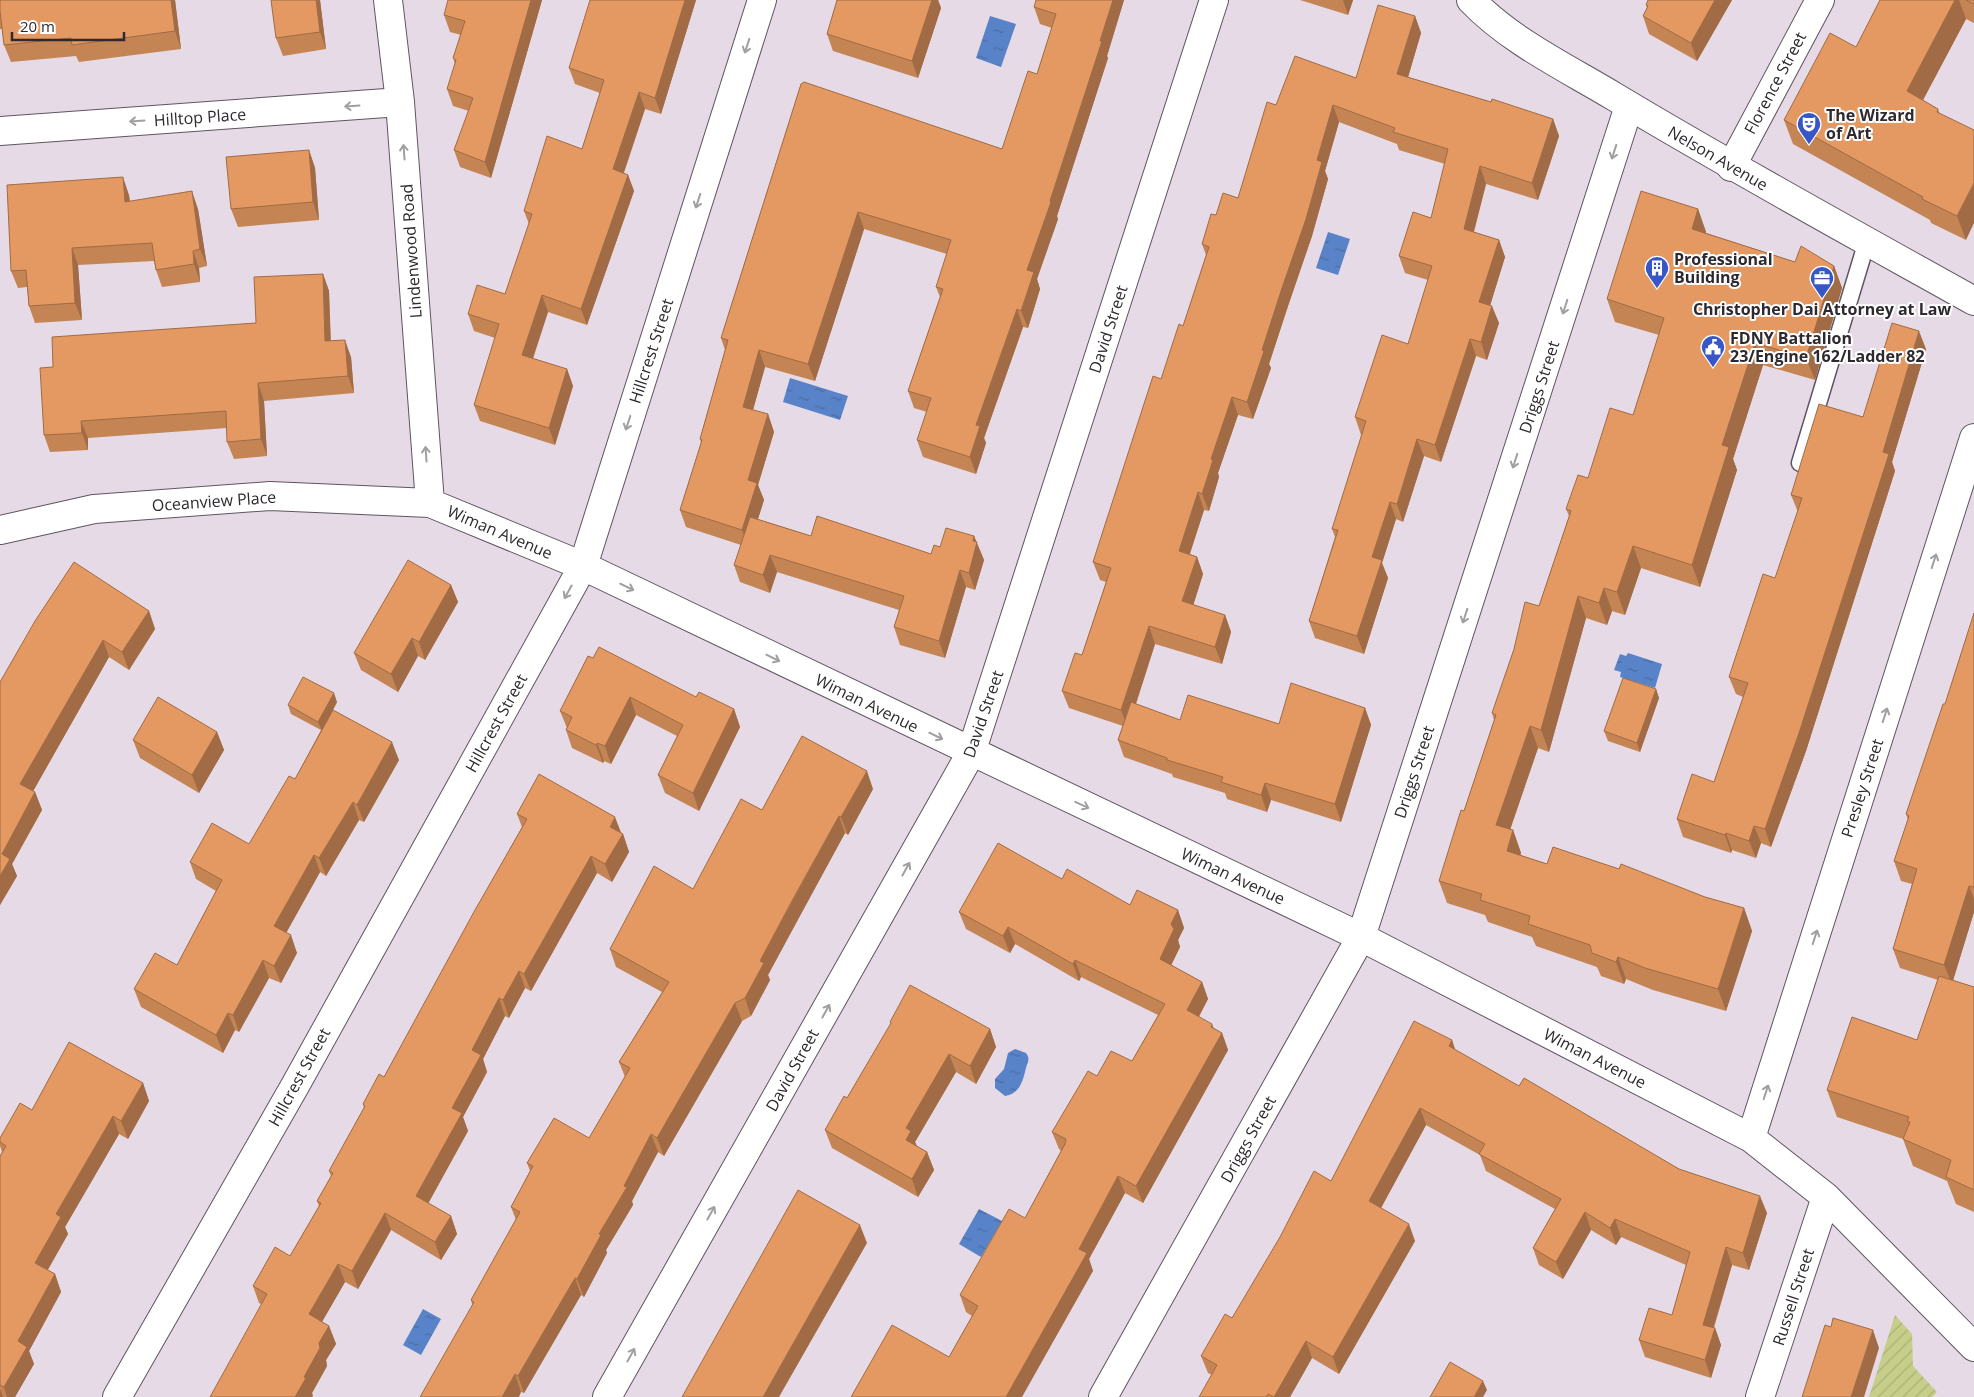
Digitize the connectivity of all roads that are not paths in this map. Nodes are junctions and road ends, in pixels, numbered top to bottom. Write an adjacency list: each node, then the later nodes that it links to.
1 (388, 0): 6 (street, Lindenwood Road)
2 (762, 0): 16 (street, Hillcrest Street, one-way to 16)
3 (1214, 0): 17 (street, David Street)
4 (1471, 0): 7 (street, Nelson Avenue)
5 (1820, 0): 9 (street, Florence Street)
6 (400, 102): 8 (street, Hilltop Place, one-way to 8); 14 (street, Lindenwood Road, one-way to 6)
7 (1629, 106): 9 (street, Nelson Avenue); 18 (street, Driggs Street, one-way to 18)
8 (0, 131)
9 (1731, 167): 10 (street, Nelson Avenue)
10 (1867, 241): 11 (street, Nelson Avenue); 13 (lane)
11 (1974, 301)
12 (1974, 438): 19 (street, Presley Street, one-way to 12)
13 (1800, 463)
14 (430, 503): 15 (street, Oceanview Place); 16 (street, Wiman Avenue)
15 (0, 530)
16 (583, 566): 17 (street, Wiman Avenue, one-way to 17); 22 (street, Hillcrest Street, one-way to 22)
17 (971, 753): 18 (street, Wiman Avenue, one-way to 18); 23 (street, David Street, one-way to 17)
18 (1361, 937): 19 (street, Wiman Avenue); 24 (street, Driggs Street)
19 (1751, 1138): 20 (street, Wiman Avenue)
20 (1826, 1197): 21 (street, Wiman Avenue); 25 (street, Russell Street)
21 (1974, 1347)
22 (117, 1397)
23 (607, 1397)
24 (1103, 1397)
25 (1760, 1397)

